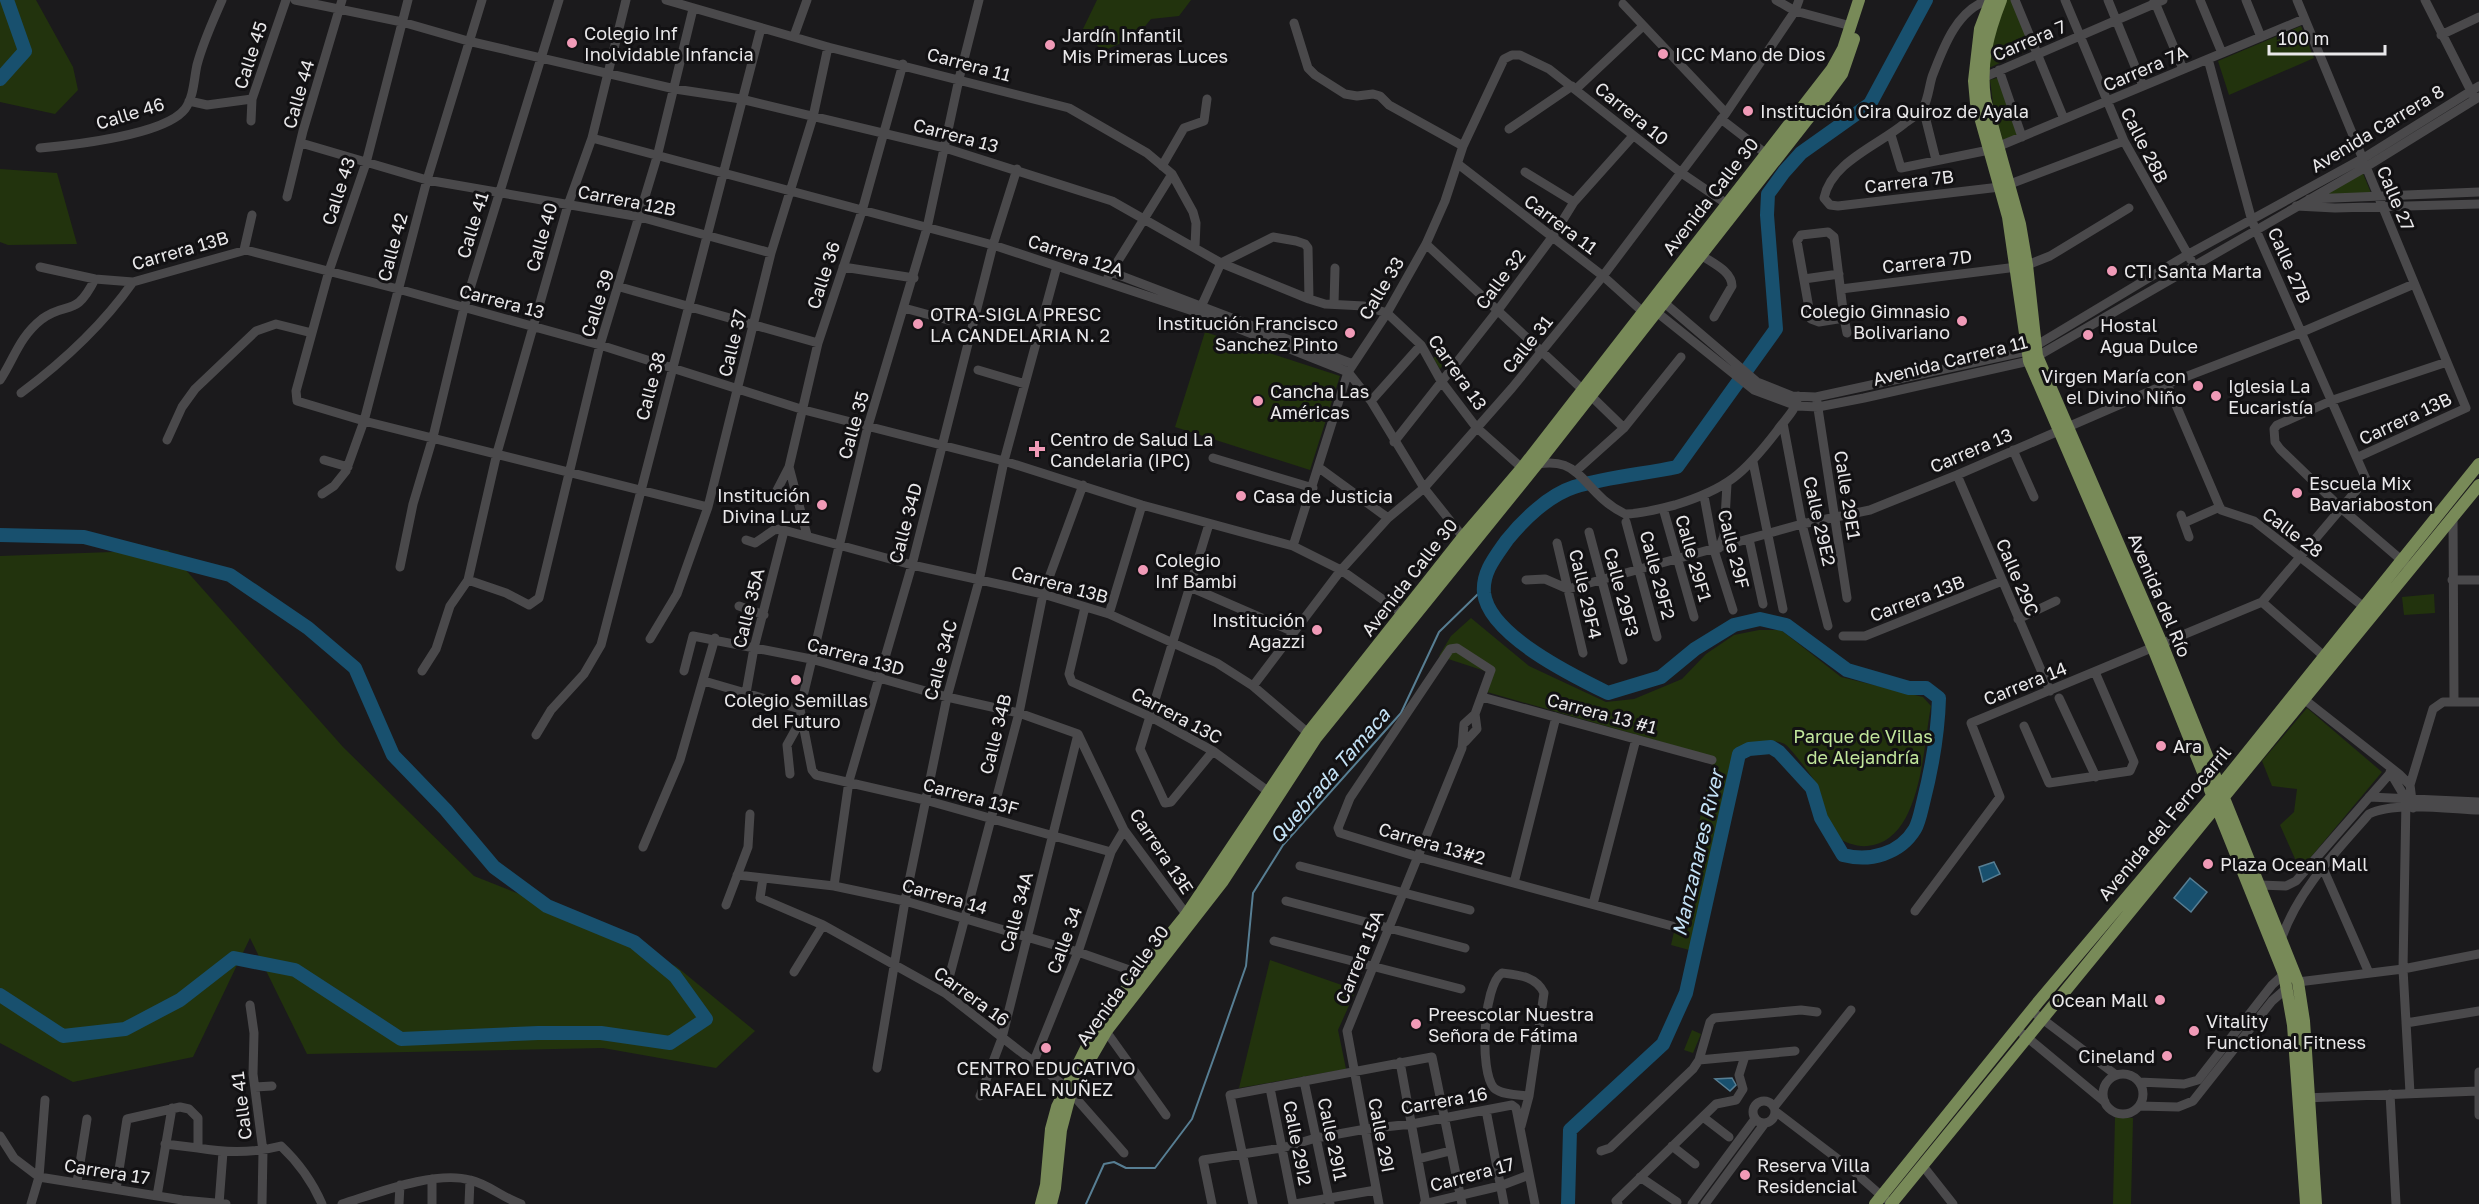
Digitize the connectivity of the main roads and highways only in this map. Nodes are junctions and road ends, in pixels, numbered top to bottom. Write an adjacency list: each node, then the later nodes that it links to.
1 (1859, 0): 6 (main road, Avenida Calle 30)
2 (1867, 0): 6 (main road, Avenida Calle 30)
3 (1990, 0): 5 (main road, Avenida del Río)
4 (2001, 0): 5 (main road, Avenida del Río)
5 (1978, 79): 13 (main road, Avenida del Río)
6 (1771, 157): 7 (main road, Avenida Calle 30); 7 (main road, Avenida Calle 30)
7 (1654, 305): 8 (main road, Avenida Calle 30)
8 (1586, 392): 12 (main road, Avenida Calle 30); 12 (main road, Avenida Calle 30)
9 (2479, 464): 11 (main road, Avenida del Ferrocarril)
10 (2479, 485): 11 (main road, Avenida del Ferrocarril)
11 (2405, 564): 14 (main road, Avenida del Ferrocarril); 14 (main road, Avenida del Ferrocarril)
12 (1407, 617): 18 (main road, Avenida Calle 30); 18 (main road, Avenida Calle 30)
13 (2157, 646): 16 (main road, Avenida del Río); 17 (main road, Avenida del Río)
14 (2300, 696): 15 (main road, Avenida del Ferrocarril); 17 (main road, Avenida del Ferrocarril)
15 (2239, 762): 16 (main road); 17 (main road, Avenida del Ferrocarril)
16 (2212, 765): 17 (main road, Avenida del Río)
17 (2219, 795): 19 (main road, Avenida del Río); 19 (main road, Avenida del Río); 23 (main road, Avenida del Ferrocarril); 23 (main road, Avenida del Ferrocarril)
18 (1189, 918): 20 (main road, Avenida Calle 30); 20 (main road, Avenida Calle 30)
19 (2293, 985): 22 (main road, Avenida del Río)
20 (1102, 1027): 21 (main road, Avenida Calle 30)
21 (1069, 1090): 24 (main road, Avenida Calle 30); 25 (main road, Avenida Calle 30)
22 (2304, 1098): 26 (main road, Avenida del Río); 27 (main road, Avenida del Río)
23 (1888, 1202)
24 (1041, 1204)
25 (1051, 1204)
26 (2307, 1204)
27 (2316, 1204)

